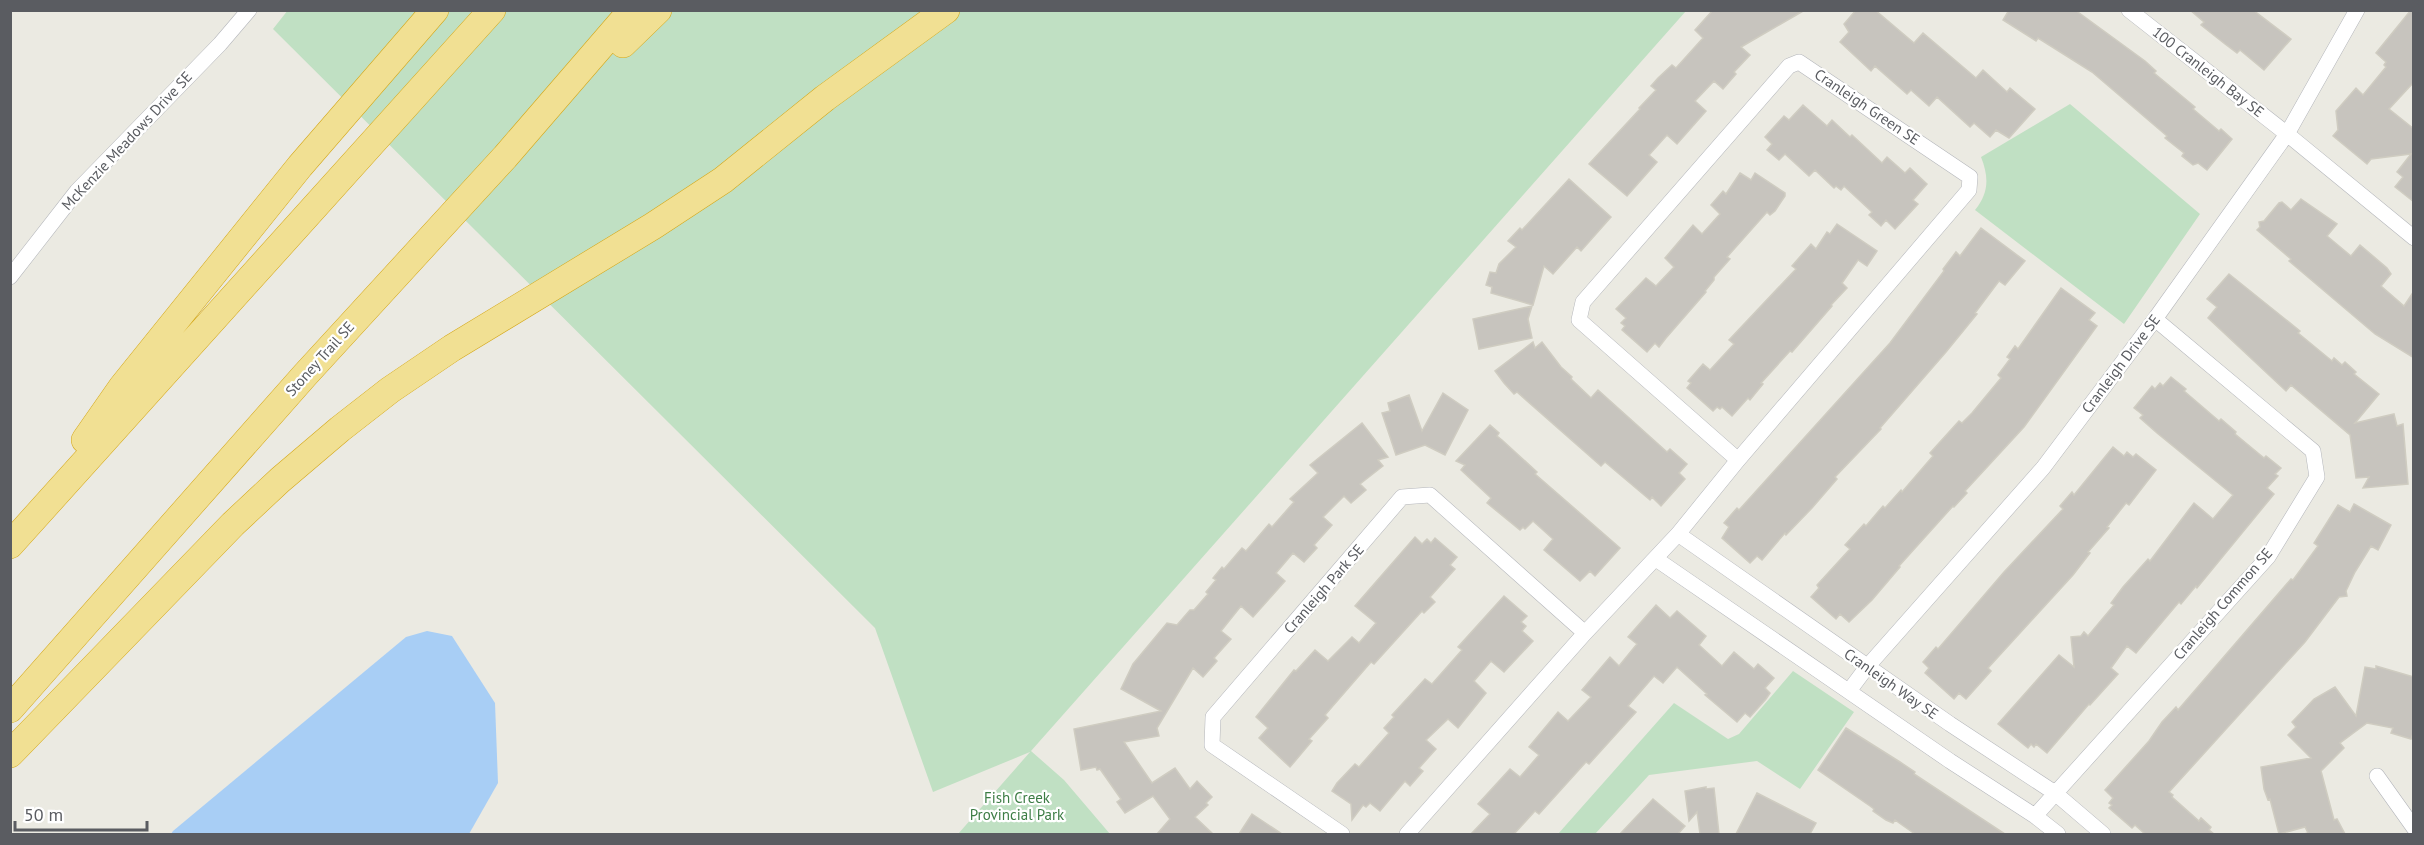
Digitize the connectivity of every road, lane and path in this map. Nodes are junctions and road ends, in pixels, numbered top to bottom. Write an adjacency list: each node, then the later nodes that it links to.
1 (249, 10): 12 (street, McKenzie Meadows Drive SE)
2 (435, 10): 16 (highway)
3 (492, 10): 16 (highway)
4 (632, 10): 10 (highway, Stoney Trail SE)
5 (658, 10): 10 (highway)
6 (946, 10): 22 (highway)
7 (2129, 10): 9 (street, 100 Cranleigh Bay SE)
8 (2357, 10): 9 (street, Cranleigh Drive SE)
9 (2287, 134): 11 (street, 100 Cranleigh Bay SE); 13 (street, Cranleigh Drive SE)
10 (505, 157): 21 (highway, Stoney Trail SE)
11 (2414, 238)
12 (10, 277)
13 (2155, 319): 19 (street, Cranleigh Drive SE); 24 (street, Cranleigh Common SE)
14 (1738, 460): 14 (street, Cranleigh Green SE); 15 (street, Cranleigh Green SE)
15 (1678, 534): 17 (street); 19 (street, Cranleigh Way SE)
16 (12, 544)
17 (1656, 559): 18 (street); 20 (street, Cranleigh Way SE)
18 (1585, 633): 27 (street, Cranleigh Park SE); 28 (street)
19 (1867, 667): 20 (street, Cranleigh Drive SE); 24 (street, Cranleigh Way SE)
20 (1849, 691): 25 (street, Cranleigh Way SE)
21 (10, 709)
22 (10, 754)
23 (2377, 776): 26 (street)
24 (2055, 793): 25 (street, Cranleigh Common SE); 30 (street, Cranleigh Way SE)
25 (2035, 816): 29 (street, Cranleigh Way SE)
26 (2414, 828)
27 (1342, 834)
28 (1407, 834)
29 (2058, 834)
30 (2103, 834)

